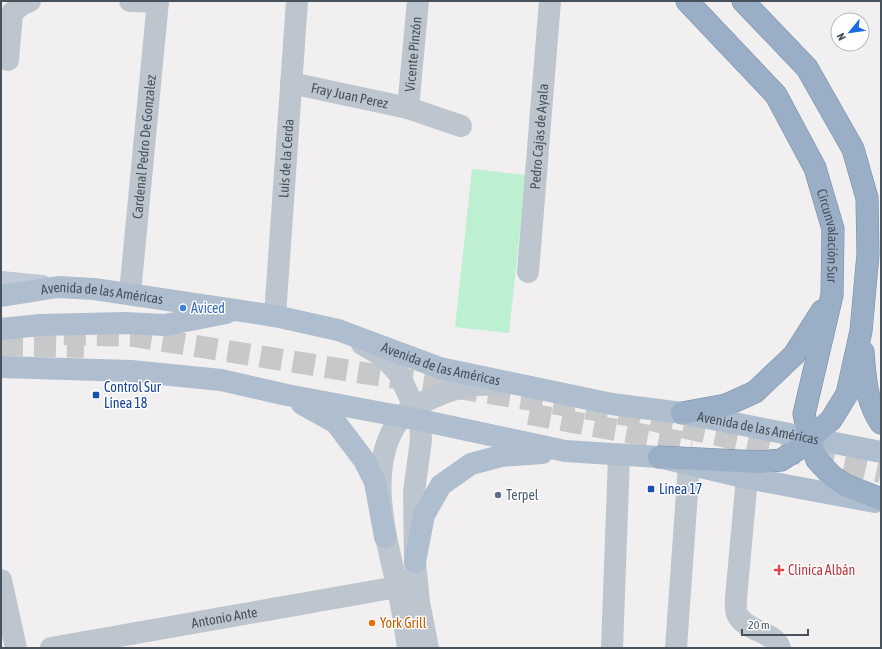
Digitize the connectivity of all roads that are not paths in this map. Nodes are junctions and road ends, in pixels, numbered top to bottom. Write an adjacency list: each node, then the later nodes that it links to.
1 (30, 1): 9 (street)
2 (130, 1): 8 (street)
3 (297, 1): 10 (street, Luis de la Cerda)
4 (418, 1): 11 (street, Vicente Pinzón)
5 (550, 1): 13 (street, Pedro Cajas de Ayala)
6 (687, 1): 17 (highway, Circunvalación Sur)
7 (744, 1): 23 (highway)
8 (158, 2): 16 (street, Cardenal Pedro De Gonzalez)
9 (8, 60)
10 (292, 83): 11 (street, Fray Juan Perez); 20 (street, Luis de la Cerda)
11 (408, 108): 12 (street, Fray Juan Perez)
12 (461, 126)
13 (528, 272)
14 (1, 282): 15 (main road)
15 (58, 287): 16 (main road, Avenida de las Américas); 18 (main road, Avenida de las Américas)
16 (130, 293): 19 (main road, Avenida de las Américas)
17 (832, 294): 27 (highway); 30 (highway, Circunvalación Sur)
18 (1, 296)
19 (241, 311): 20 (main road, Avenida de las Américas); 21 (main road)
20 (275, 316): 22 (main road, Avenida de las Américas)
21 (1, 329)
22 (338, 330): 25 (main road, Avenida de las Américas); 28 (street)
23 (861, 331): 29 (highway); 30 (highway)
24 (1, 367): 26 (main road)
25 (535, 388): 27 (main road, Avenida de las Américas); 28 (street)
26 (287, 395): 28 (main road); 39 (main road)
27 (682, 413): 30 (main road, Avenida de las Américas)
28 (412, 414): 31 (main road); 39 (street); 40 (street)
29 (881, 423)
30 (809, 438): 32 (main road, Avenida de las Américas); 34 (highway); 37 (highway, Circunvalación Sur)
31 (565, 451): 33 (main road); 40 (main road)
32 (881, 452)
33 (619, 456): 34 (main road); 47 (street)
34 (659, 457): 35 (main road)
35 (689, 465): 36 (main road); 48 (street)
36 (747, 478): 38 (main road); 49 (street)
37 (881, 498)
38 (881, 503)
39 (385, 537): 42 (street)
40 (415, 562): 46 (street)
41 (1, 580): 43 (street)
42 (397, 587): 44 (street, Antonio Ante); 45 (street)
43 (16, 648)
44 (51, 648)
45 (408, 648)
46 (428, 648)
47 (612, 648)
48 (676, 648)
49 (780, 648)

